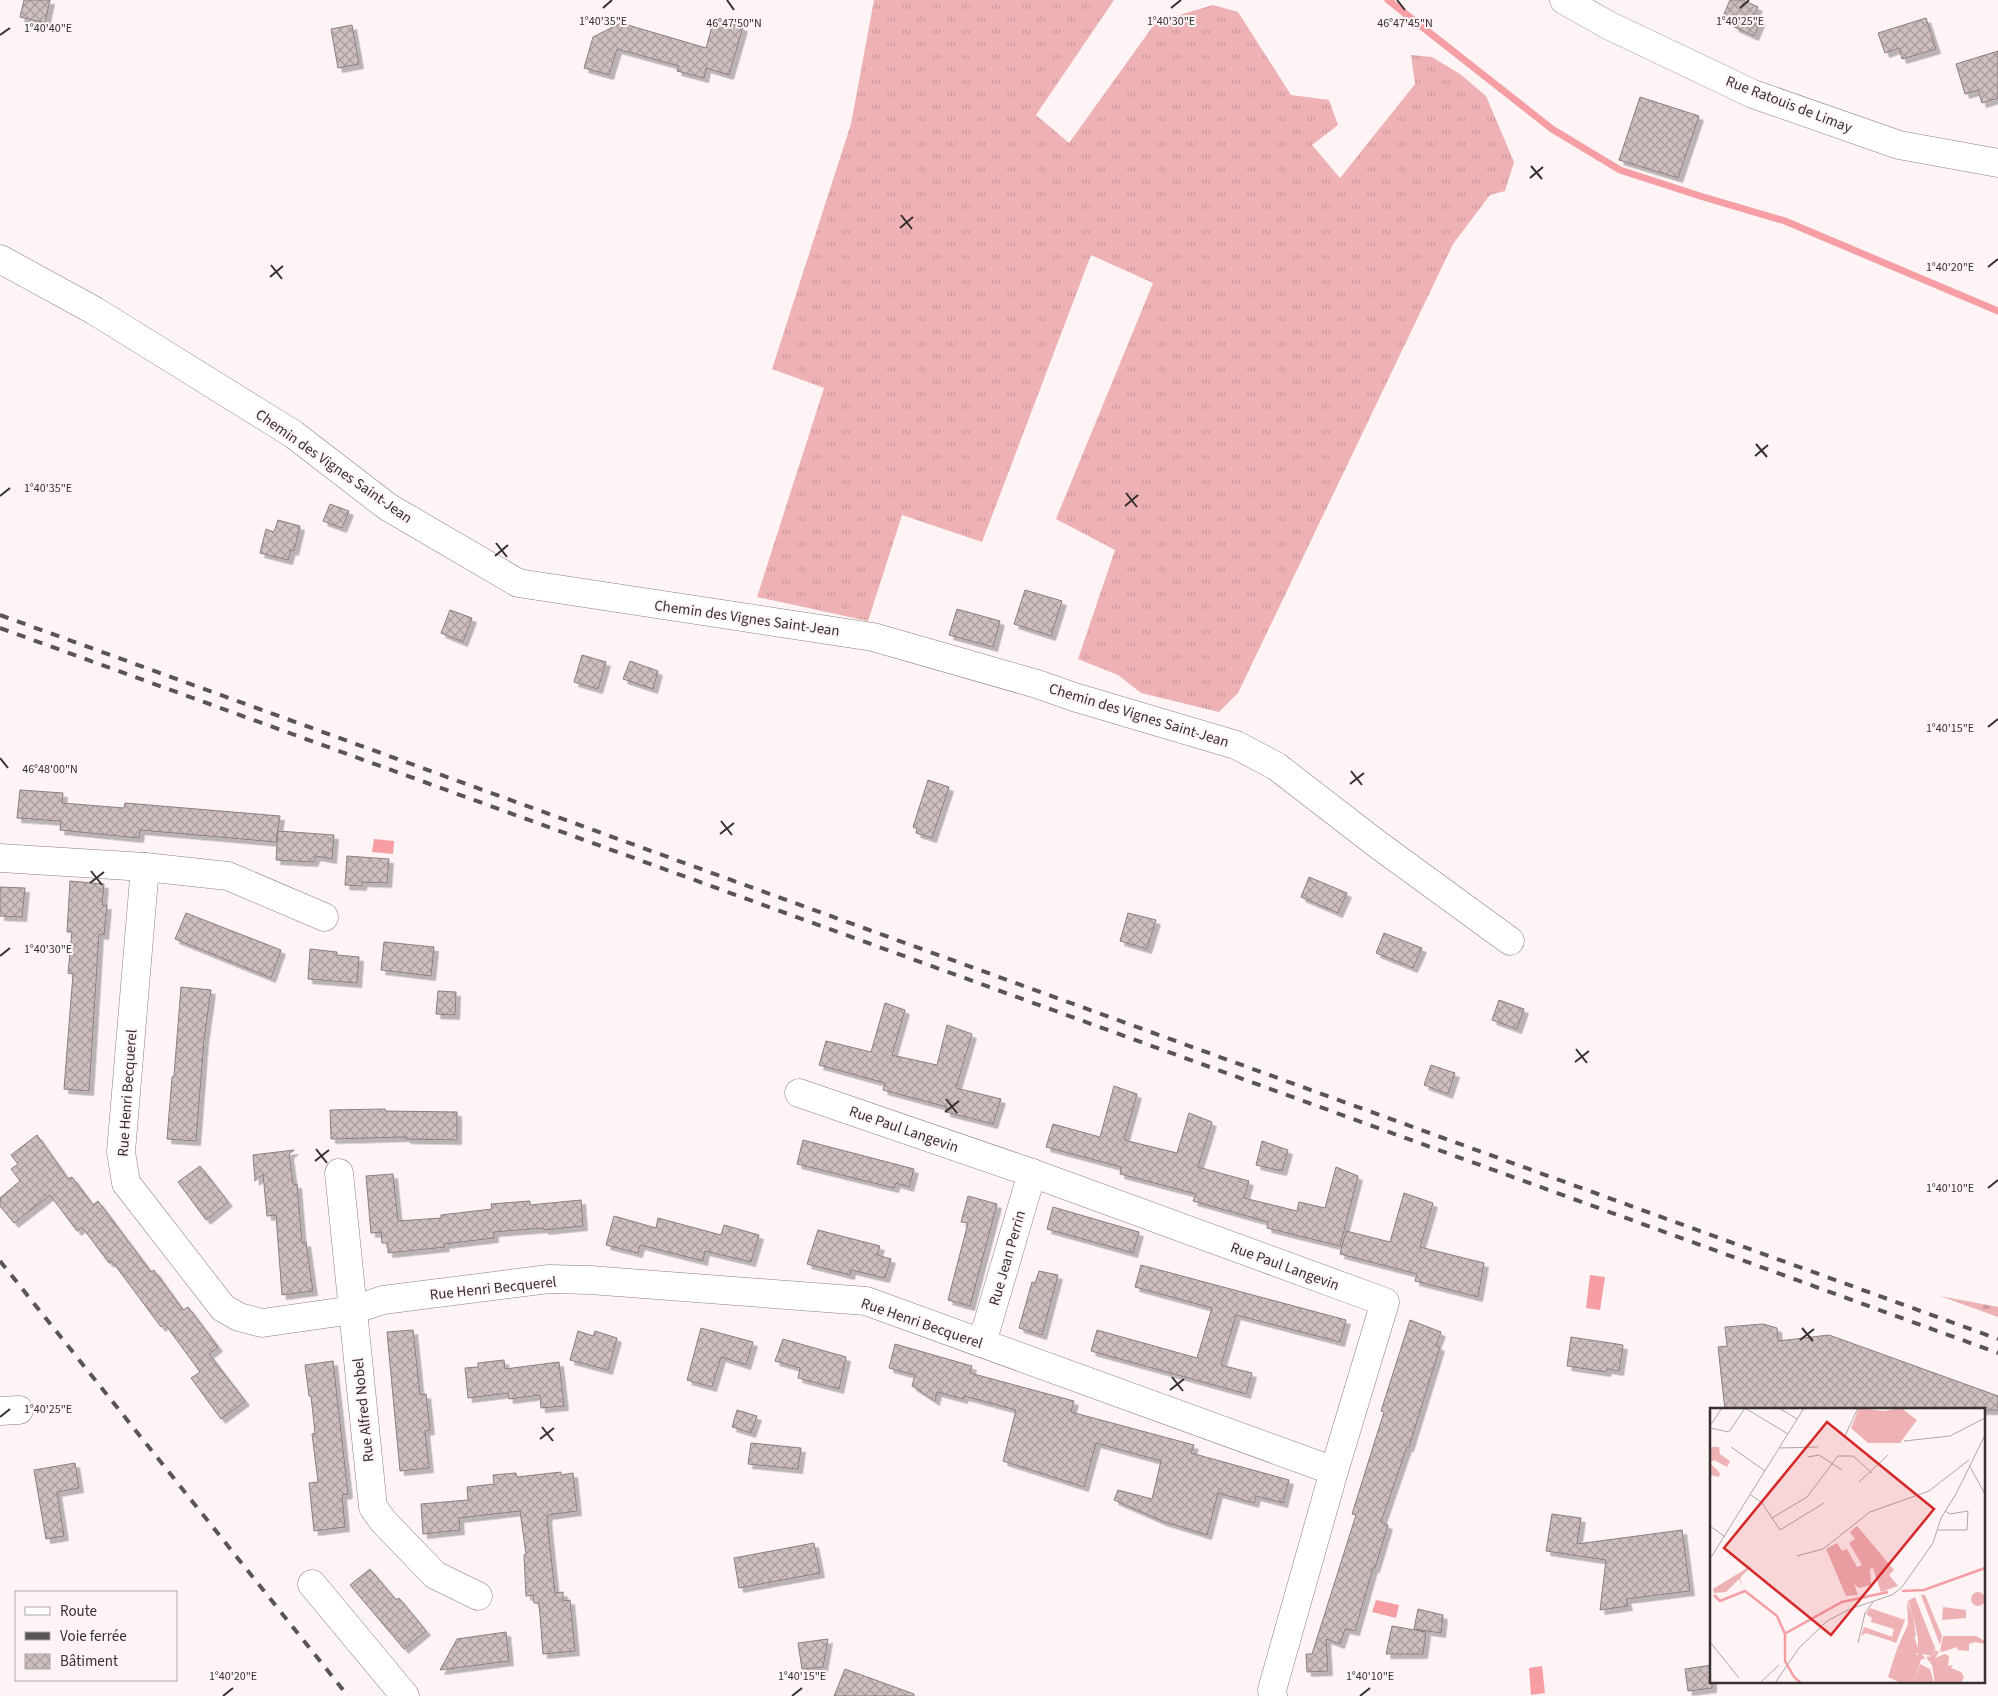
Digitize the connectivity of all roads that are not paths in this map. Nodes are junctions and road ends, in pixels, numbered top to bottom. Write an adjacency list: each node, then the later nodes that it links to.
1 (1564, 0): 2 (street, Rue Ratouis de Limay)
2 (1998, 163)
3 (0, 259): 7 (street, Chemin des Vignes Saint-Jean)
4 (0, 858): 5 (street)
5 (145, 867): 6 (street); 11 (street, Rue Henri Becquerel)
6 (324, 917)
7 (1510, 941)
8 (800, 1093): 10 (street, Rue Paul Langevin)
9 (339, 1173): 11 (street, Rue Alfred Nobel)
10 (1032, 1173): 12 (street, Rue Jean Perrin); 13 (street, Rue Paul Langevin)
11 (353, 1310): 12 (street, Rue Henri Becquerel); 15 (street, Rue Alfred Nobel)
12 (982, 1343): 13 (street, Rue Henri Becquerel)
13 (1334, 1471): 17 (street, Rue Paul Langevin)
14 (312, 1584): 16 (street)
15 (478, 1596)
16 (406, 1696)
17 (1272, 1696)

